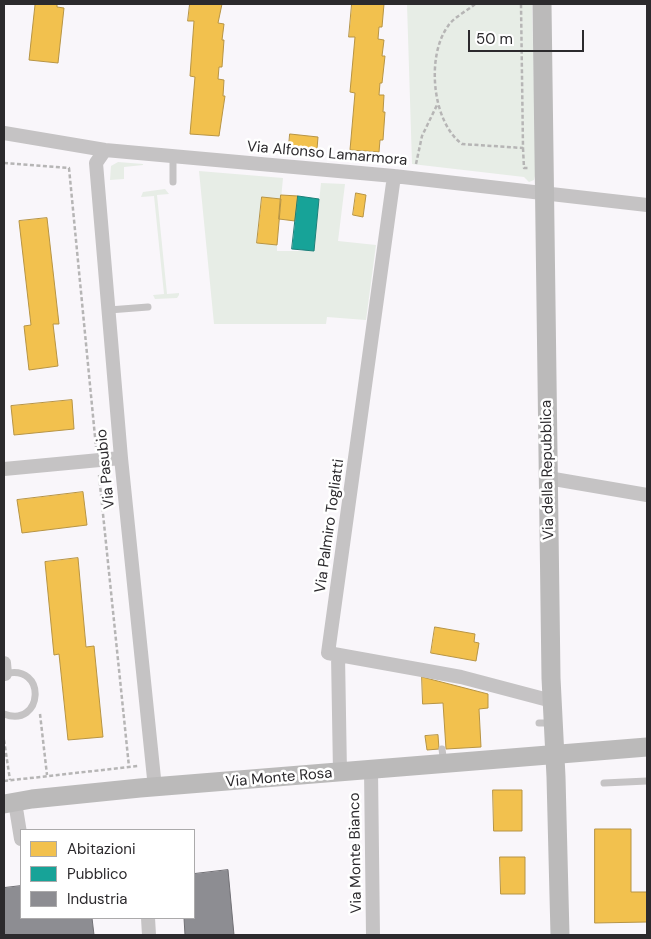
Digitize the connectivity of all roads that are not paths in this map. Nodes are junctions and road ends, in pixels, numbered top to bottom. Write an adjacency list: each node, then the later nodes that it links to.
1 (542, 4): 7 (street, Via della Repubblica)
2 (4, 136): 3 (street, Via Alfonso Lamarmora)
3 (106, 150): 4 (street, Via Alfonso Lamarmora); 10 (street, Via Pasubio)
4 (173, 156): 5 (street, Via Alfonso Lamarmora); 6 (lane)
5 (394, 176): 7 (street, Via Alfonso Lamarmora); 15 (street, Via Palmiro Togliatti)
6 (173, 182)
7 (545, 194): 8 (street, Via Alfonso Lamarmora); 13 (street, Via della Repubblica)
8 (647, 204)
9 (148, 307): 10 (lane)
10 (109, 310): 11 (street, Via Pasubio)
11 (121, 458): 12 (street); 25 (street, Via Pasubio)
12 (4, 469)
13 (548, 478): 14 (street); 17 (street, Via della Repubblica)
14 (647, 495)
15 (338, 655): 17 (street); 22 (street)
16 (4, 670): 18 (lane)
17 (552, 701): 20 (street, Via della Repubblica)
18 (4, 714)
19 (647, 747): 20 (street, Via Monte Rosa)
20 (554, 753): 21 (street, Via Monte Rosa); 31 (street, Via della Repubblica)
21 (371, 770): 22 (street, Via Monte Rosa); 30 (street, Via Monte Bianco)
22 (340, 773): 25 (street, Via Monte Rosa)
23 (647, 781): 24 (lane)
24 (604, 783)
25 (155, 788): 26 (street, Via Monte Rosa)
26 (9, 803): 27 (street)
27 (20, 837)
28 (148, 919): 29 (street)
29 (149, 935)
30 (373, 935)
31 (560, 935)

